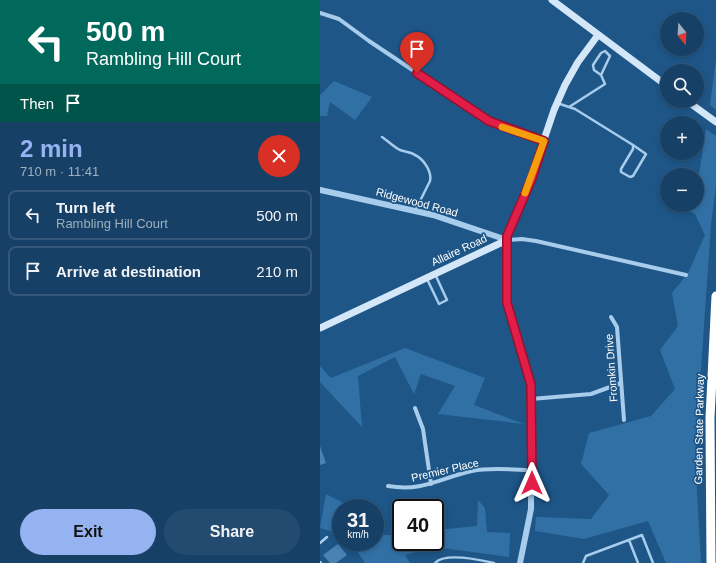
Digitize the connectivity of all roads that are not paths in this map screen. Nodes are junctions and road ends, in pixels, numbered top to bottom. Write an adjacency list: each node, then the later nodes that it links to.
1 (552, 0): 3 (main road)
2 (320, 13): 11 (street)
3 (598, 35): 5 (main road); 6 (main road)
4 (601, 75): 4 (lane); 7 (lane)
5 (660, 81)
6 (557, 102): 7 (lane); 11 (main road)
7 (569, 107): 12 (lane)
8 (697, 108): 9 (main road)
9 (716, 122)
10 (382, 137): 14 (lane)
11 (544, 141): 15 (main road)
12 (633, 145): 12 (lane)
13 (320, 190): 14 (street, Ridgewood Road)
14 (415, 211): 15 (street, Ridgewood Road)
15 (507, 240): 16 (main road, Allaire Road); 17 (street, Allaire Road); 23 (street)
16 (435, 274): 18 (main road, Allaire Road); 18 (lane)
17 (686, 275)
18 (426, 278): 21 (main road, Allaire Road)
19 (716, 296): 38 (highway, Garden State Parkway)
20 (611, 317): 22 (street, Fromkin Drive)
21 (320, 328)
22 (621, 383): 23 (street); 25 (street, Fromkin Drive)
23 (531, 399): 26 (street)
24 (415, 408): 27 (street)
25 (624, 420)
26 (532, 470): 27 (street, Premier Place); 34 (street)
27 (431, 484): 28 (street, Premier Place)
28 (388, 486)
29 (327, 537): 31 (lane)
30 (629, 540): 35 (lane); 36 (lane); 37 (lane)
31 (320, 543)
32 (435, 563): 33 (lane)
33 (494, 563)
34 (520, 563)
35 (583, 563)
36 (638, 563)
37 (653, 563)
38 (711, 563)

